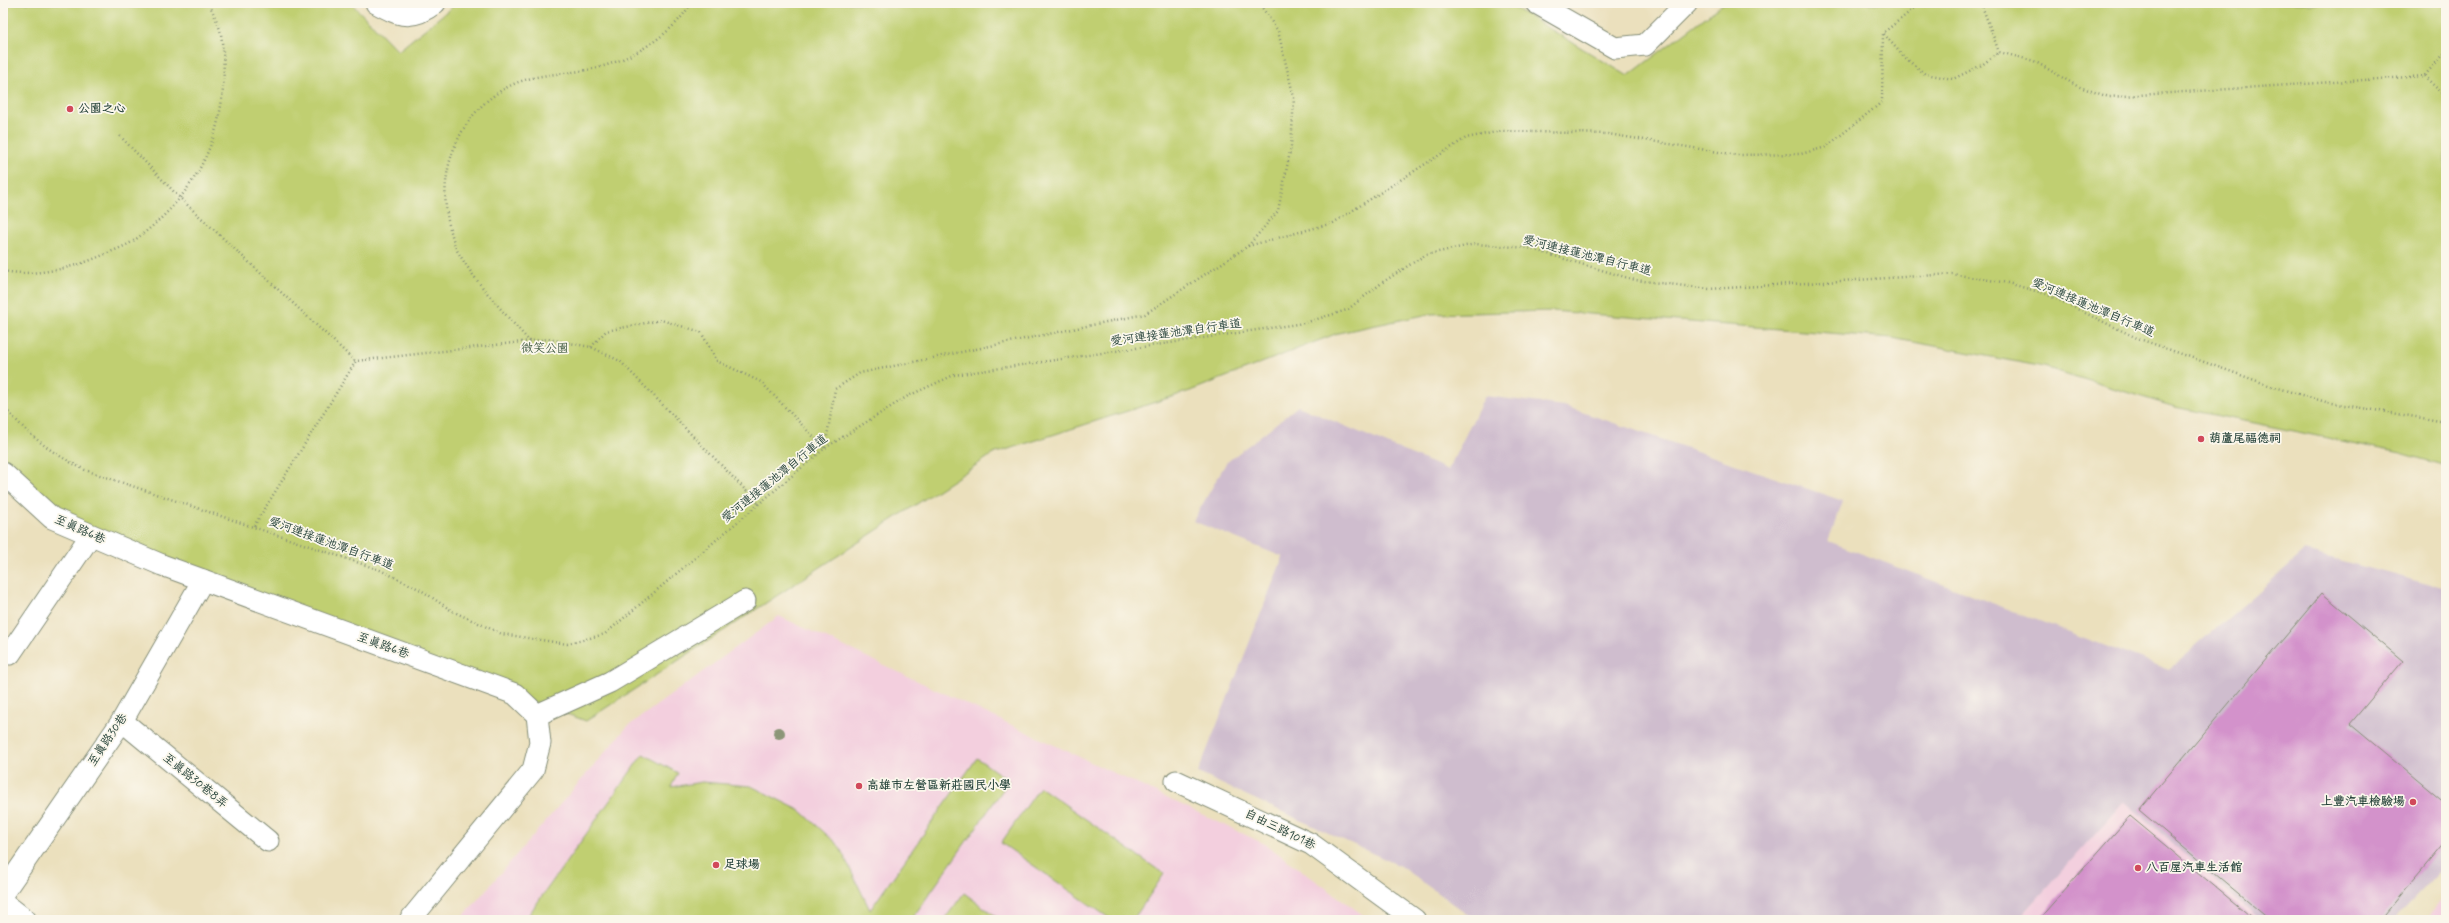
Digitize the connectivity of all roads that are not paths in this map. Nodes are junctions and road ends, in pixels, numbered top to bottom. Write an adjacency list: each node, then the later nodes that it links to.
1 (376, 3): 2 (lane)
2 (435, 3)
3 (1536, 3): 4 (lane)
4 (1687, 3)
5 (3, 473): 6 (lane, 至真路6巷)
6 (91, 535): 7 (lane, 至真路6巷); 9 (lane)
7 (203, 580): 10 (lane, 至真路6巷); 11 (lane, 至真路30巷)
8 (745, 601): 10 (lane)
9 (10, 654)
10 (537, 716): 17 (lane)
11 (122, 721): 13 (lane, 至真路30巷8弄); 14 (lane, 至真路30巷)
12 (1176, 781): 18 (lane, 自由三路101巷)
13 (268, 841)
14 (3, 893)
15 (3, 903): 16 (street)
16 (25, 920)
17 (410, 920)
18 (1415, 920)

